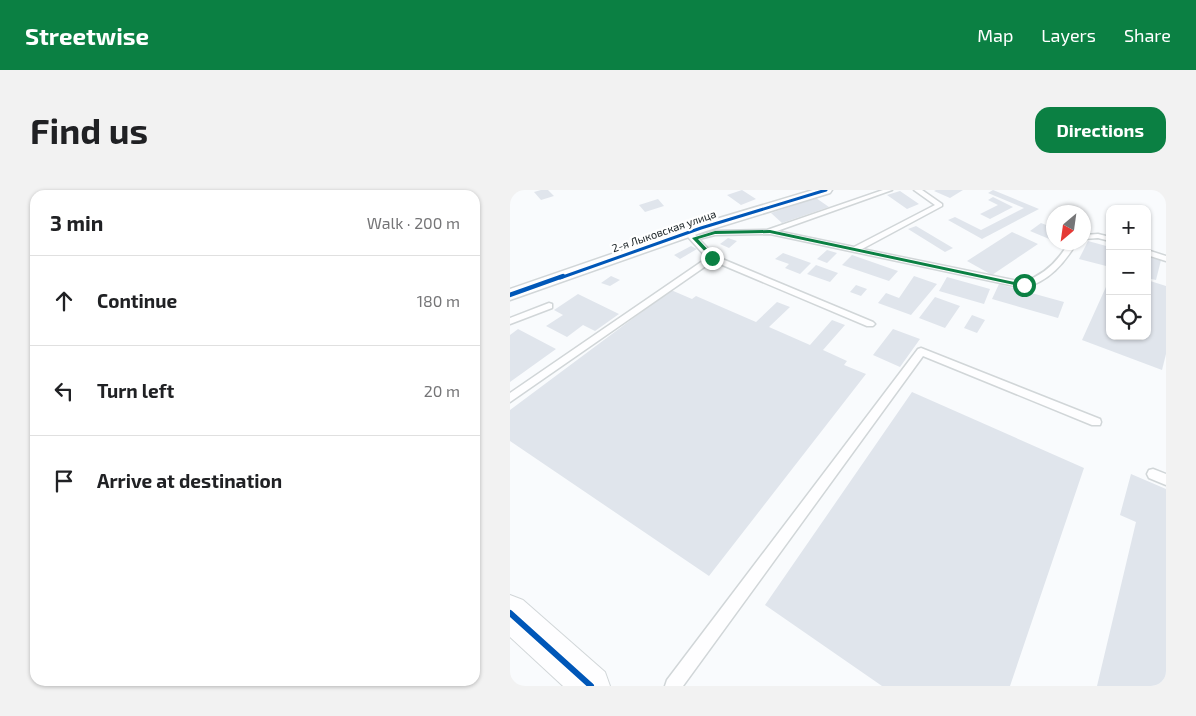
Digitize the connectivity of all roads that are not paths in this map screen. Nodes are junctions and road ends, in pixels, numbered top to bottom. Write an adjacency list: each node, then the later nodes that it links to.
1 (826, 190): 5 (street, 2-я Лыковская улица)
2 (889, 190): 4 (lane)
3 (917, 190): 8 (lane)
4 (770, 232): 5 (lane); 8 (lane)
5 (692, 236): 11 (lane); 13 (street, 2-я Лыковская улица)
6 (1091, 236): 7 (lane)
7 (1106, 239)
8 (856, 249): 9 (lane)
9 (1069, 250)
10 (1151, 253): 12 (lane)
11 (712, 258): 16 (lane); 17 (lane)
12 (1166, 259)
13 (510, 295)
14 (549, 306): 15 (lane)
15 (510, 321)
16 (870, 324)
17 (510, 398)
18 (1096, 422): 23 (lane)
19 (1154, 474): 20 (lane)
20 (1166, 480)
21 (510, 613): 22 (street)
22 (591, 686)
23 (673, 686)

